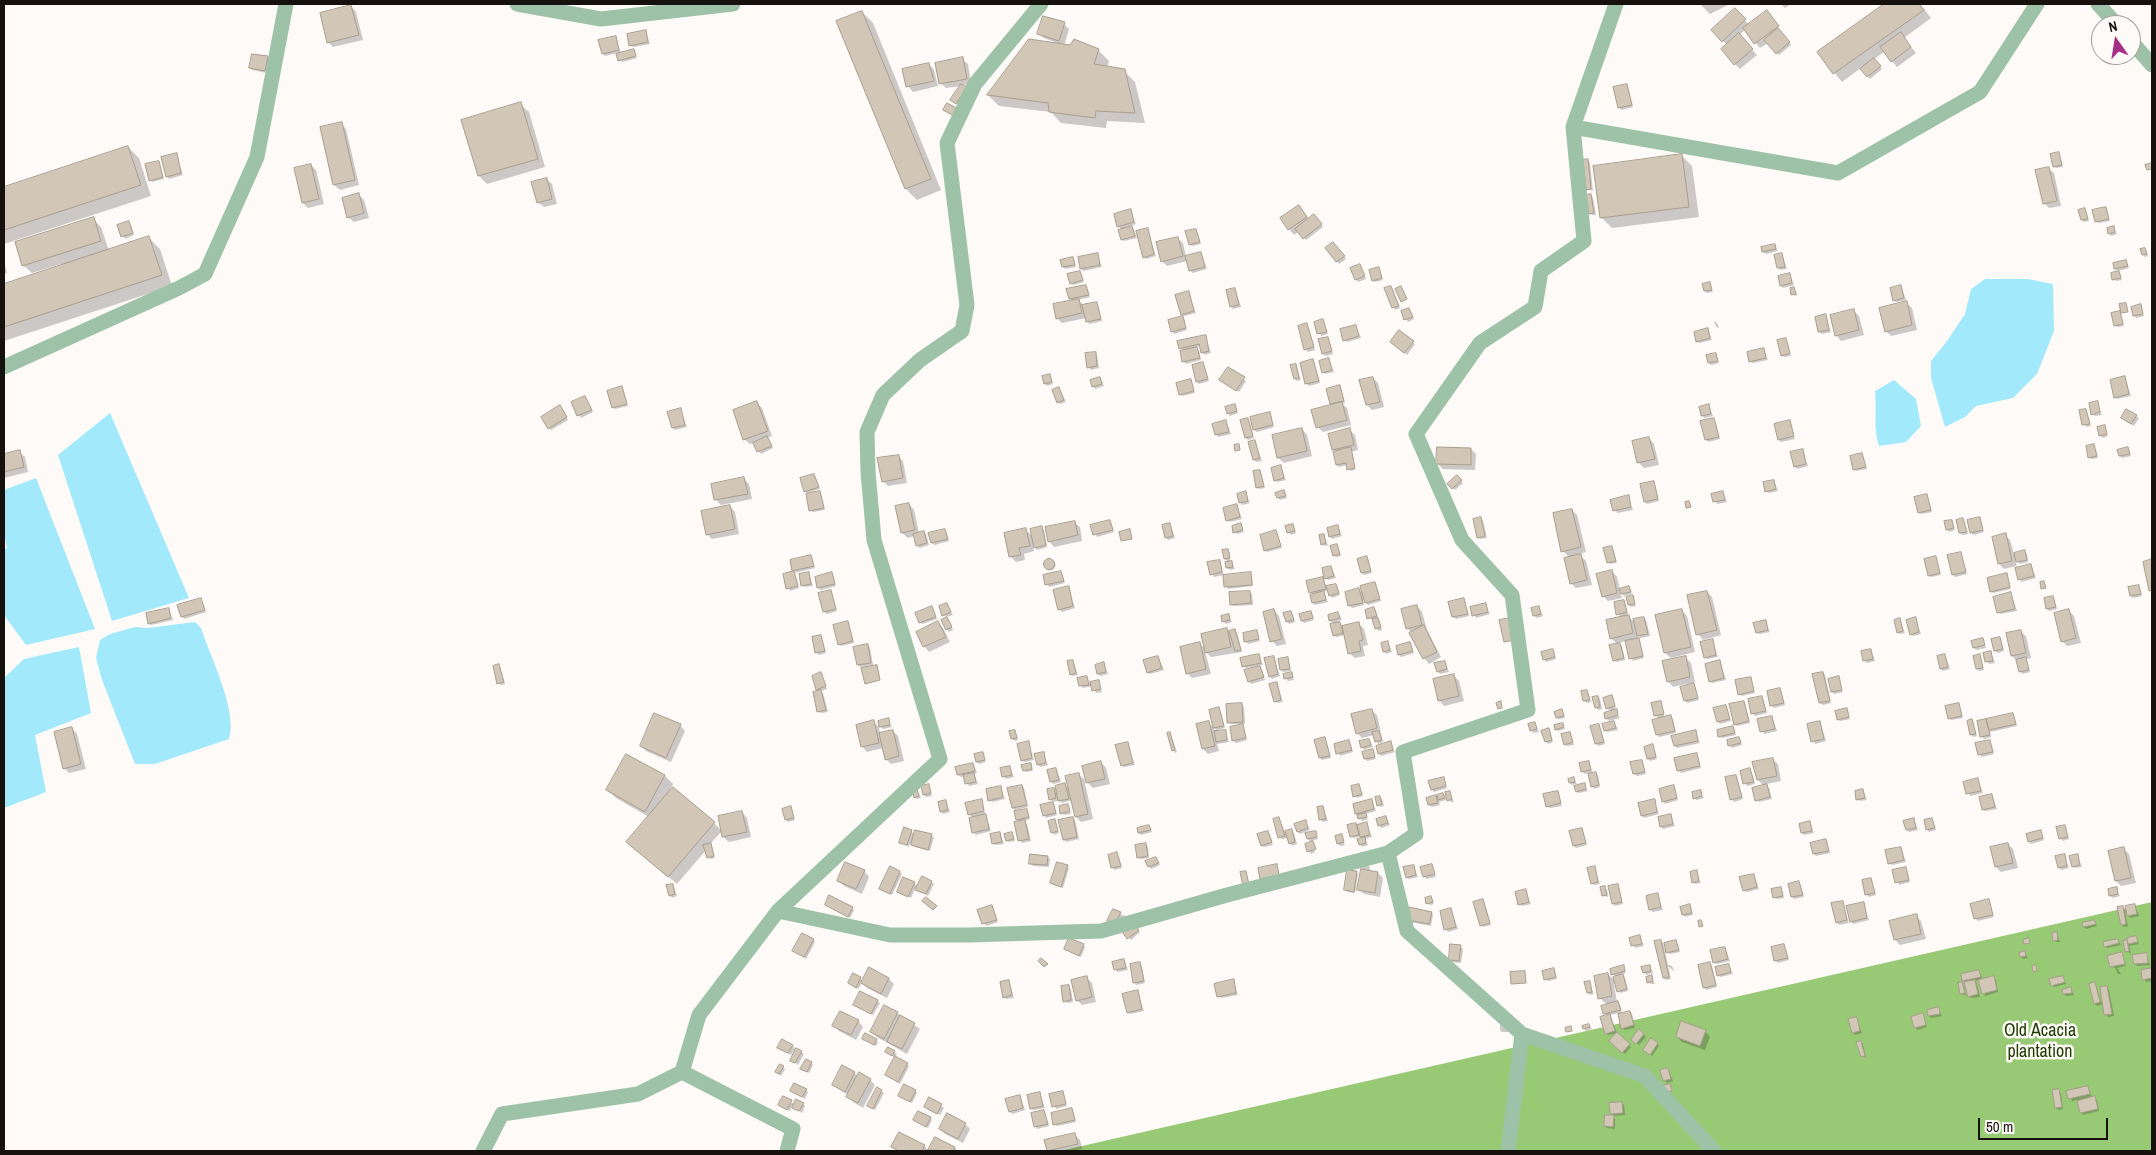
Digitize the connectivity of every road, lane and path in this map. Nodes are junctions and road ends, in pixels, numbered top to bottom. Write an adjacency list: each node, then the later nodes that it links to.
1 (286, 4): 12 (street)
2 (517, 4): 3 (street)
3 (727, 4)
4 (1041, 4): 14 (street)
5 (1616, 4): 11 (street)
6 (2038, 4): 11 (street)
7 (2098, 4): 8 (street)
8 (2108, 15)
9 (2141, 52): 10 (street)
10 (2152, 65)
11 (1572, 127): 13 (street)
12 (4, 367)
13 (1388, 853): 14 (street); 15 (street)
14 (778, 912): 16 (street)
15 (1522, 1034): 19 (street); 20 (street)
16 (682, 1072): 17 (street); 18 (street)
17 (483, 1151)
18 (787, 1151)
19 (1508, 1151)
20 (1714, 1151)

